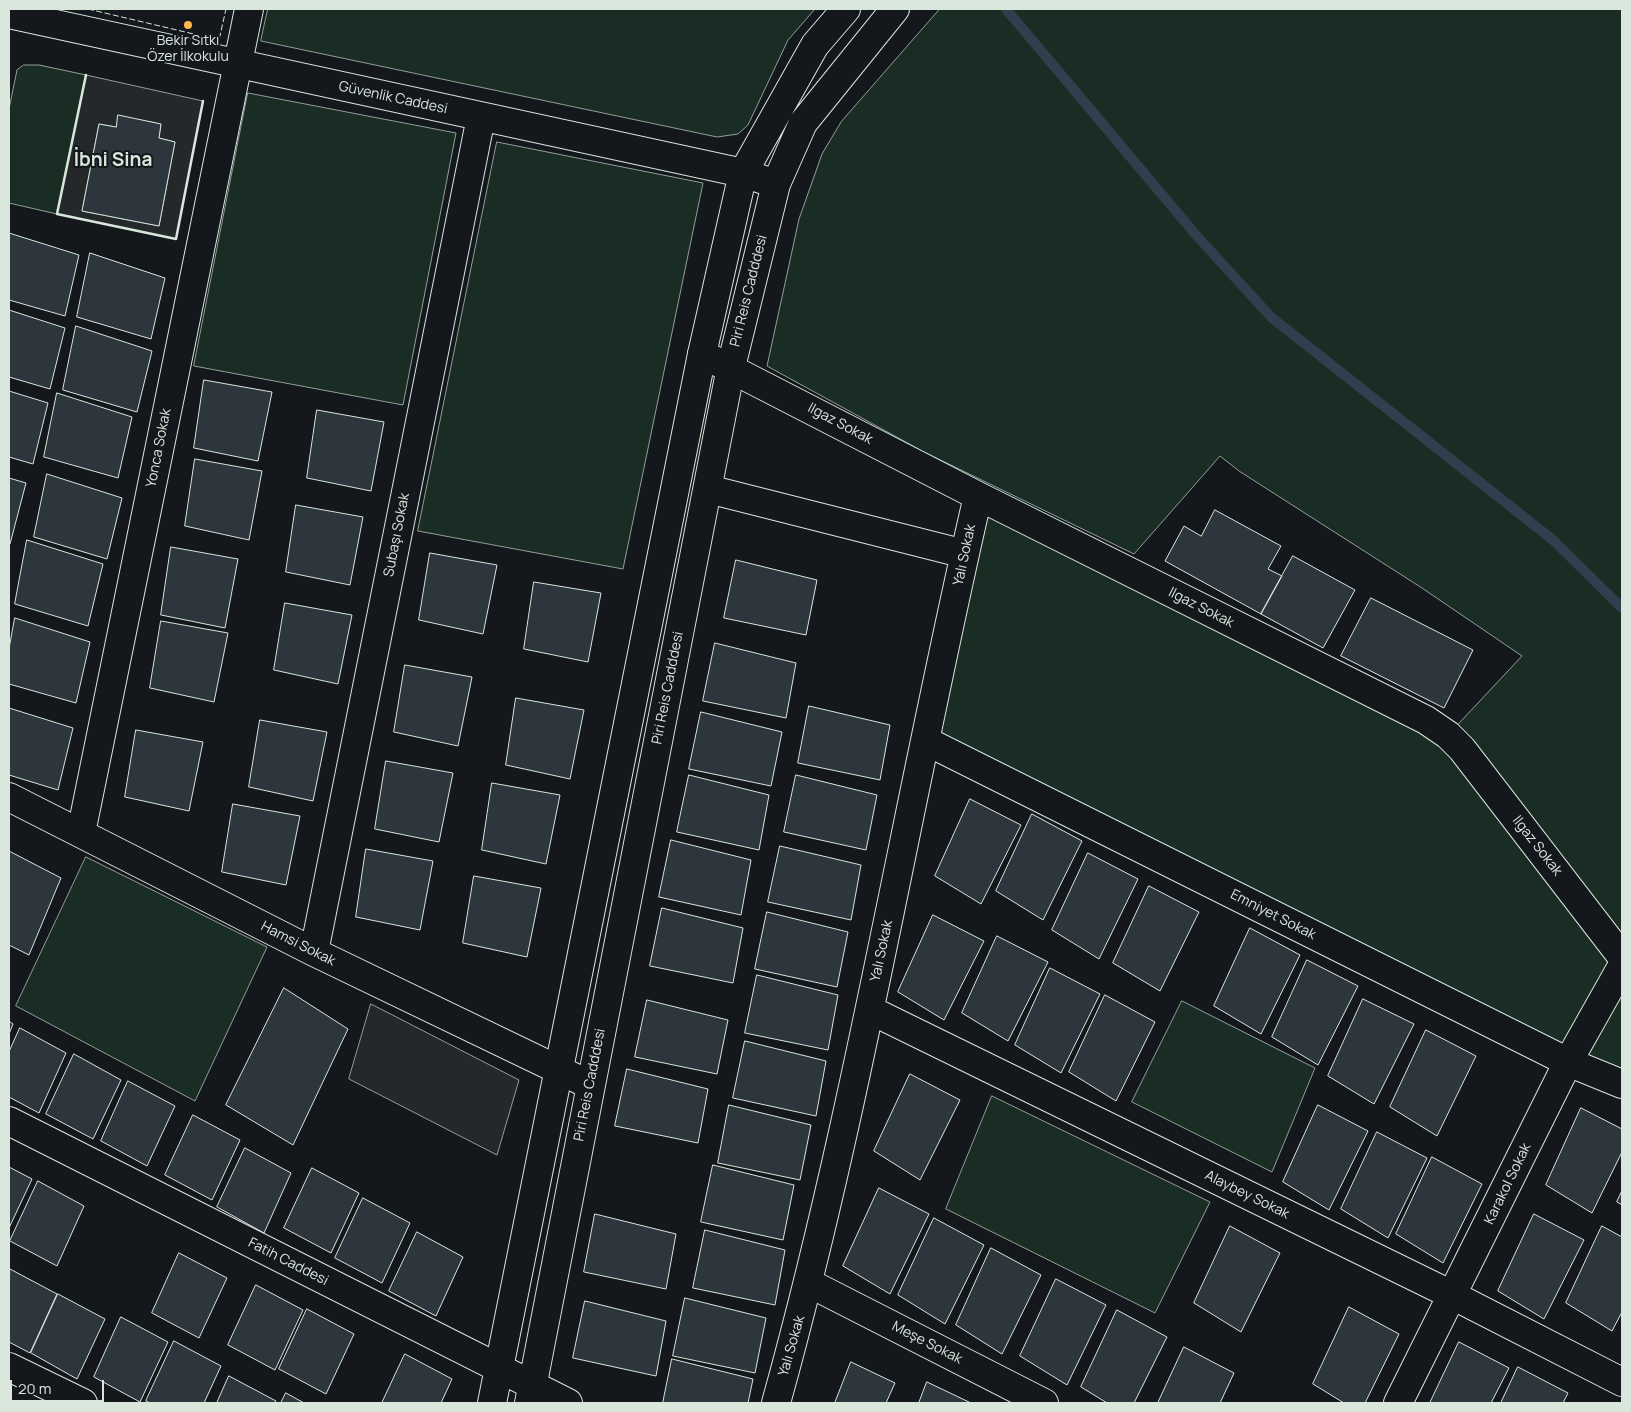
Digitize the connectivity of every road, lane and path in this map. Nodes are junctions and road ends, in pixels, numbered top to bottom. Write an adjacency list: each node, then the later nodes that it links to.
1 (249, 9): 5 (street, Yonca Sokak)
2 (846, 9): 7 (street)
3 (895, 9): 8 (street, Piri Reis Cadddesi)
4 (9, 14): 5 (street, Güvenlik Caddesi)
5 (237, 64): 6 (street, Güvenlik Caddesi); 16 (street, Yonca Sokak)
6 (481, 117): 7 (street, Güvenlik Caddesi); 17 (street, Subaşı Sokak)
7 (742, 173): 8 (street, Güvenlik Caddesi); 9 (street)
8 (776, 184): 10 (street, Piri Reis Cadddesi)
9 (702, 354): 10 (street, Ilgaz Sokak); 22 (street)
10 (730, 367): 11 (street, Piri Reis Cadddesi); 12 (street, Ilgaz Sokak)
11 (708, 489): 13 (street); 24 (street, Piri Reis Cadddesi)
12 (978, 496): 13 (street, Yalı Sokak); 18 (street, Ilgaz Sokak)
13 (965, 554): 14 (street, Yalı Sokak)
14 (926, 741): 20 (street, Yalı Sokak); 21 (street, Emniyet Sokak)
15 (9, 797): 16 (street, Hamsi Sokak)
16 (81, 833): 17 (street, Hamsi Sokak)
17 (314, 952): 22 (street, Hamsi Sokak)
18 (1622, 957)
19 (1622, 966): 21 (street, Karakol Sokak)
20 (870, 1010): 26 (street, Yalı Sokak); 27 (street, Alaybey Sokak)
21 (1568, 1062): 23 (street, Emniyet Sokak); 27 (street, Karakol Sokak)
22 (558, 1071): 24 (street, Hamsi Sokak); 29 (street)
23 (1622, 1084)
24 (590, 1085): 31 (street, Piri Reis Cadddesi)
25 (9, 1121): 29 (street, Fatih Caddesi)
26 (809, 1283): 35 (street, Yalı Sokak); 36 (street, Meşe Sokak)
27 (1452, 1296): 30 (street, Alaybey Sokak); 37 (street, Karakol Sokak)
28 (9, 1367): 32 (street)
29 (500, 1368): 31 (street, Fatih Caddesi); 33 (street)
30 (1622, 1382)
31 (531, 1394): 34 (street, Fatih Caddesi)
32 (83, 1403)
33 (492, 1403)
34 (568, 1403)
35 (776, 1403)
36 (1044, 1403)
37 (1398, 1403)

